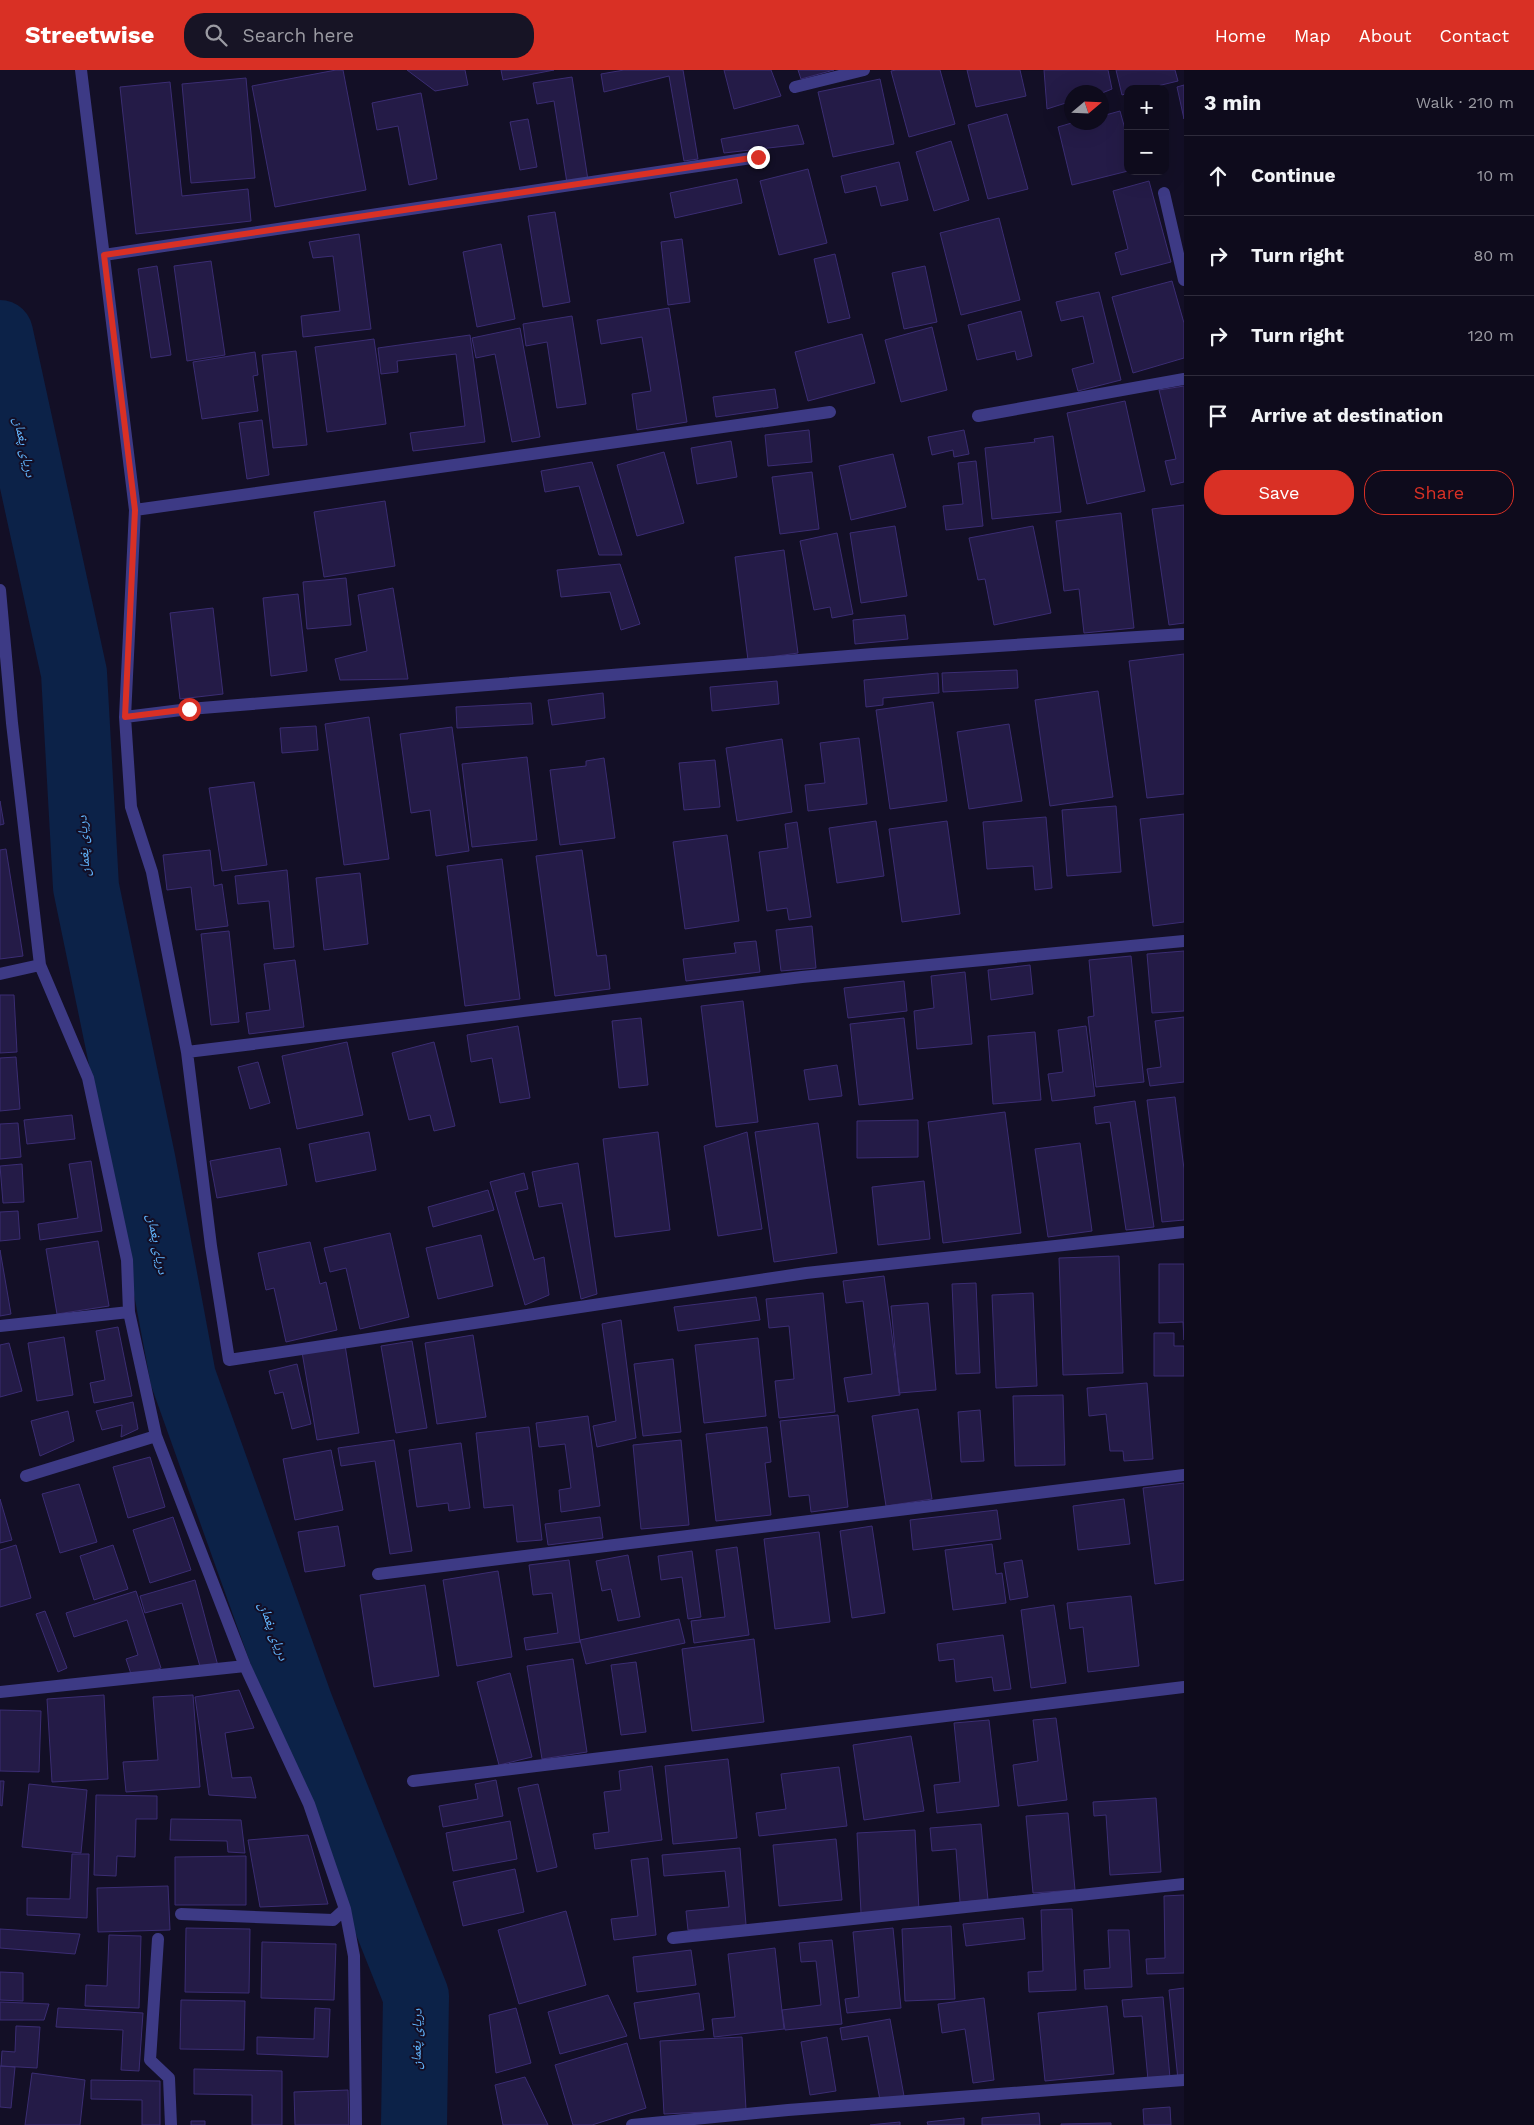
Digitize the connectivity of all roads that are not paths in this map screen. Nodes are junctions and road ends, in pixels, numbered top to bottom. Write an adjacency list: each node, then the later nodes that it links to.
1 (81, 70): 6 (street)
2 (864, 70): 3 (street)
3 (795, 87)
4 (758, 157): 6 (street)
5 (1164, 192): 7 (street)
6 (104, 255): 11 (street)
7 (1184, 280)
8 (1184, 379): 10 (street)
9 (830, 412): 11 (street)
10 (978, 416)
11 (135, 510): 14 (street)
12 (0, 590): 15 (street)
13 (1184, 634): 14 (street)
14 (125, 717): 19 (street)
15 (6, 724): 17 (street)
16 (1184, 941): 19 (street)
17 (40, 965): 18 (street); 21 (street)
18 (0, 974)
19 (187, 1052): 20 (street)
20 (1184, 1232)
21 (129, 1312): 22 (street); 23 (street)
22 (0, 1326)
23 (156, 1436): 25 (street); 27 (street)
24 (1184, 1475): 26 (street)
25 (26, 1476)
26 (378, 1574)
27 (245, 1666): 29 (street); 32 (street)
28 (1184, 1687): 30 (street)
29 (0, 1692)
30 (413, 1781)
31 (1184, 1884): 34 (street)
32 (345, 1909): 33 (street); 38 (street)
33 (181, 1914)
34 (673, 1938)
35 (158, 1939): 37 (street)
36 (1184, 2080): 39 (street)
37 (171, 2125)
38 (356, 2125)
39 (632, 2125)

